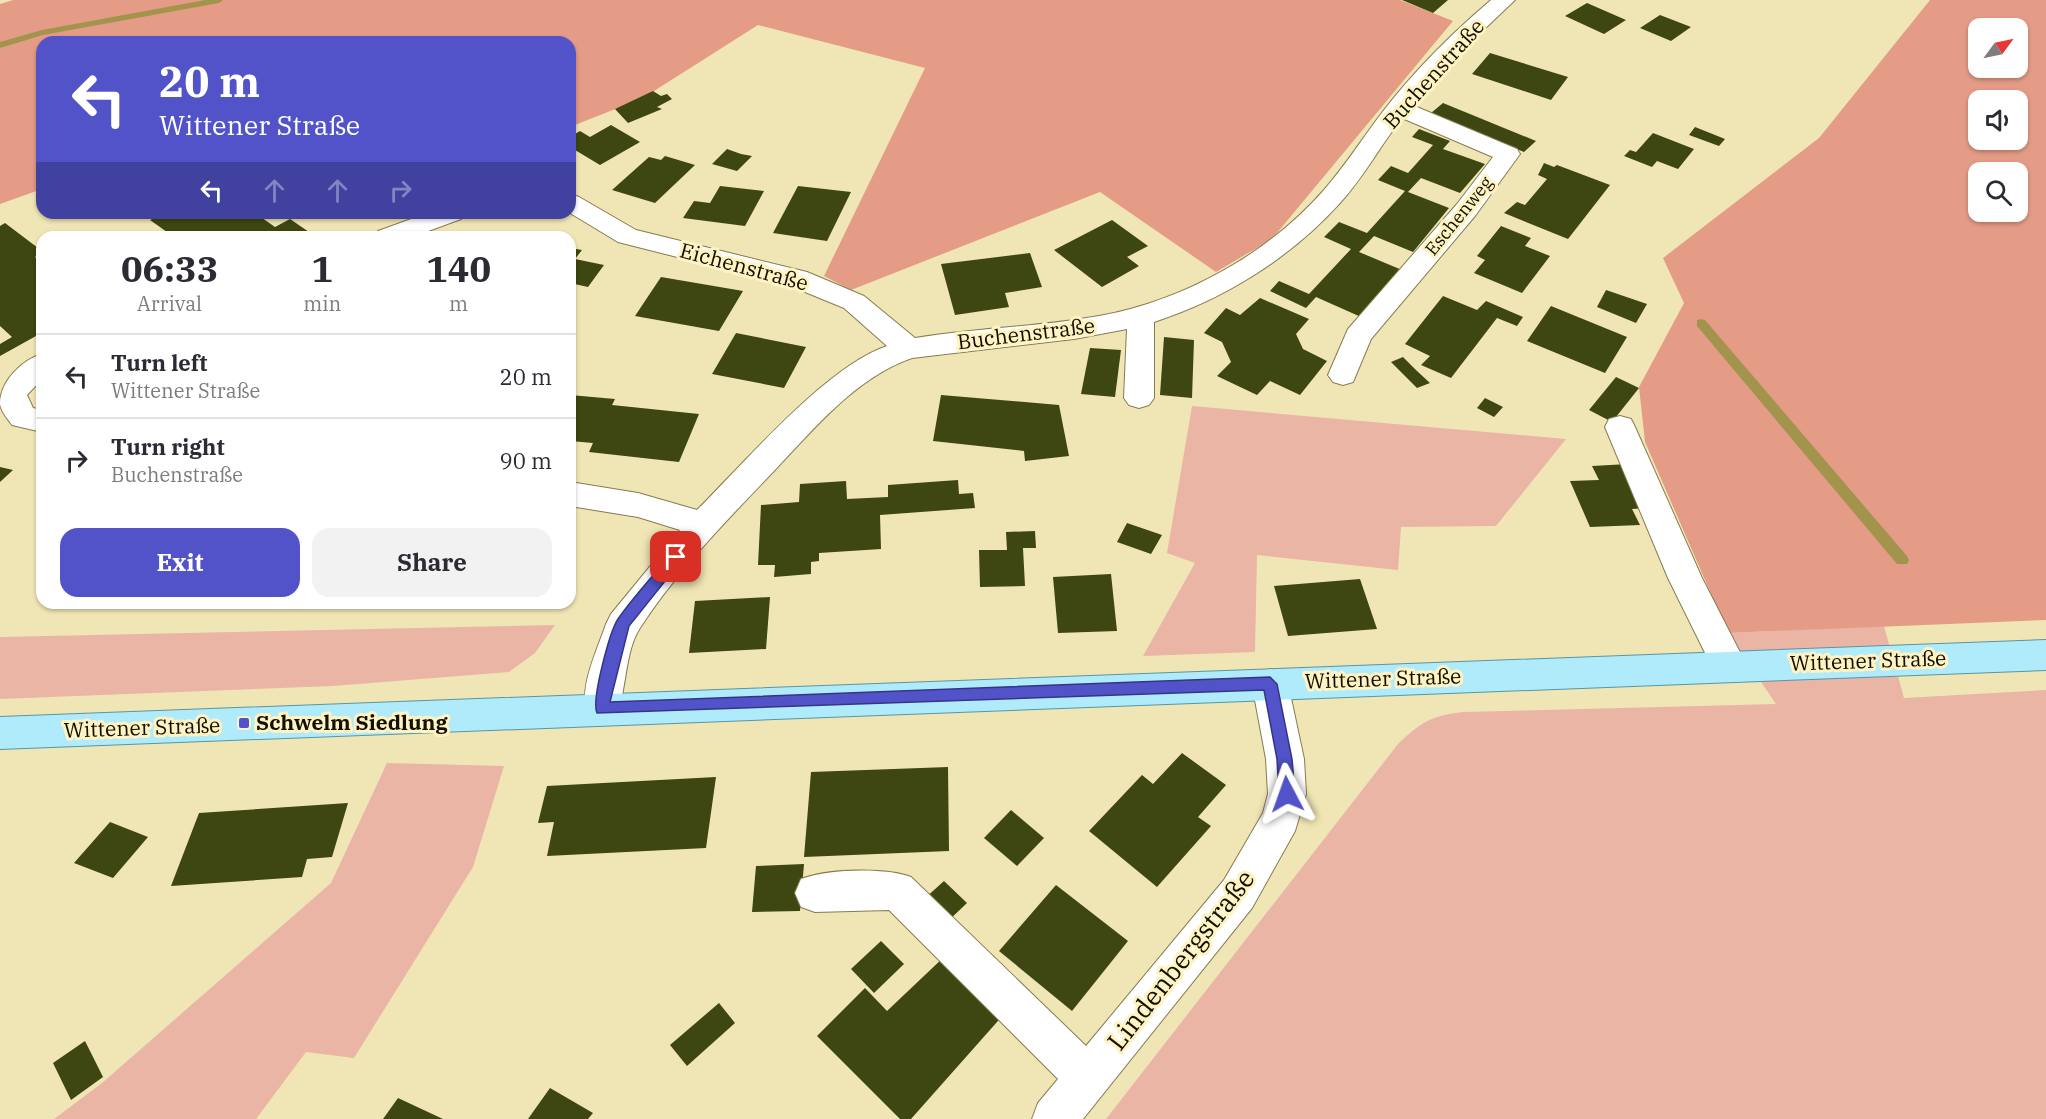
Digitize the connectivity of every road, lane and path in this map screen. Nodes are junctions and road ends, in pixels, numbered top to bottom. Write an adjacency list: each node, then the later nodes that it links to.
1 (1504, 0): 2 (street, Buchenstraße)
2 (1398, 108): 6 (street, Buchenstraße); 9 (street, Eschenweg)
3 (576, 206): 7 (street, Eichenstraße)
4 (436, 219): 5 (street)
5 (403, 231)
6 (1138, 317): 7 (street, Buchenstraße); 10 (street)
7 (909, 349): 14 (street, Buchenstraße)
8 (36, 369): 11 (street)
9 (1343, 375)
10 (1139, 398)
11 (36, 420)
12 (1620, 427): 16 (street)
13 (576, 495): 14 (street)
14 (703, 524): 18 (street, Buchenstraße)
15 (2046, 655): 16 (main road, Wittener Straße)
16 (1728, 666): 17 (main road, Wittener Straße)
17 (1270, 684): 18 (main road, Wittener Straße); 21 (street, Lindenbergstraße)
18 (602, 708): 19 (main road, Wittener Straße)
19 (0, 733)
20 (815, 893): 21 (street)
21 (1088, 1078): 22 (street, Lindenbergstraße)
22 (1054, 1119)

